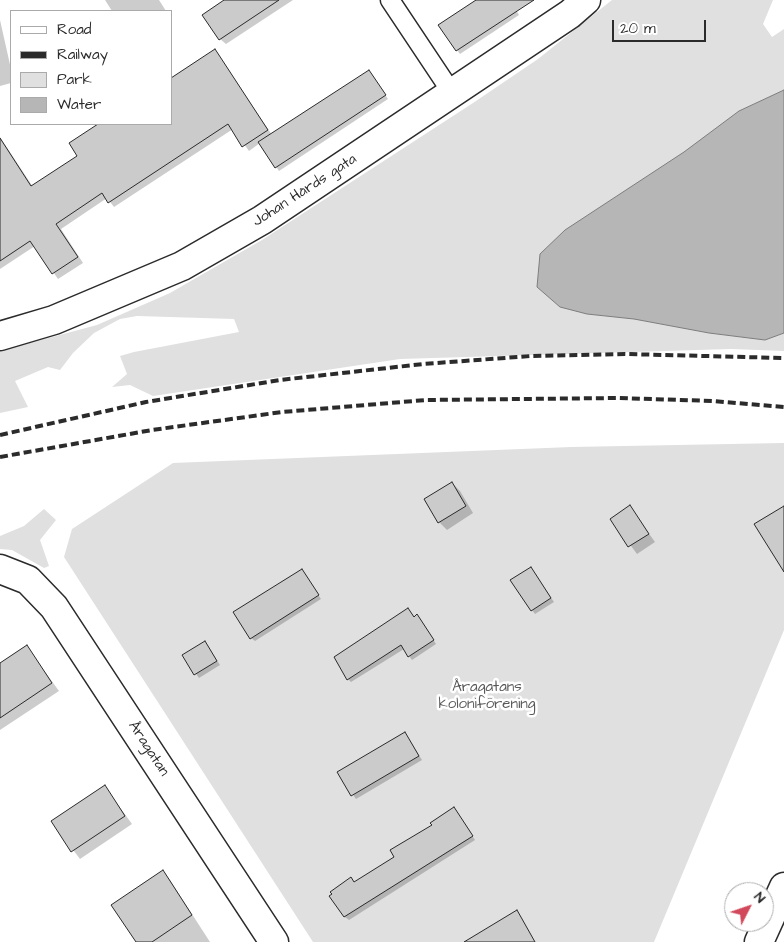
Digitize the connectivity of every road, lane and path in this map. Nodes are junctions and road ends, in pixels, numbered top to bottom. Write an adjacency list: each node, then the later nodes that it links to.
1 (390, 0): 3 (lane)
2 (586, 0): 3 (street, Johan Hårds gata)
3 (452, 93): 4 (street, Johan Hårds gata)
4 (0, 336)
5 (4, 570): 7 (street, Åragatan)
6 (784, 887): 8 (street)
7 (274, 942)
8 (759, 942)

